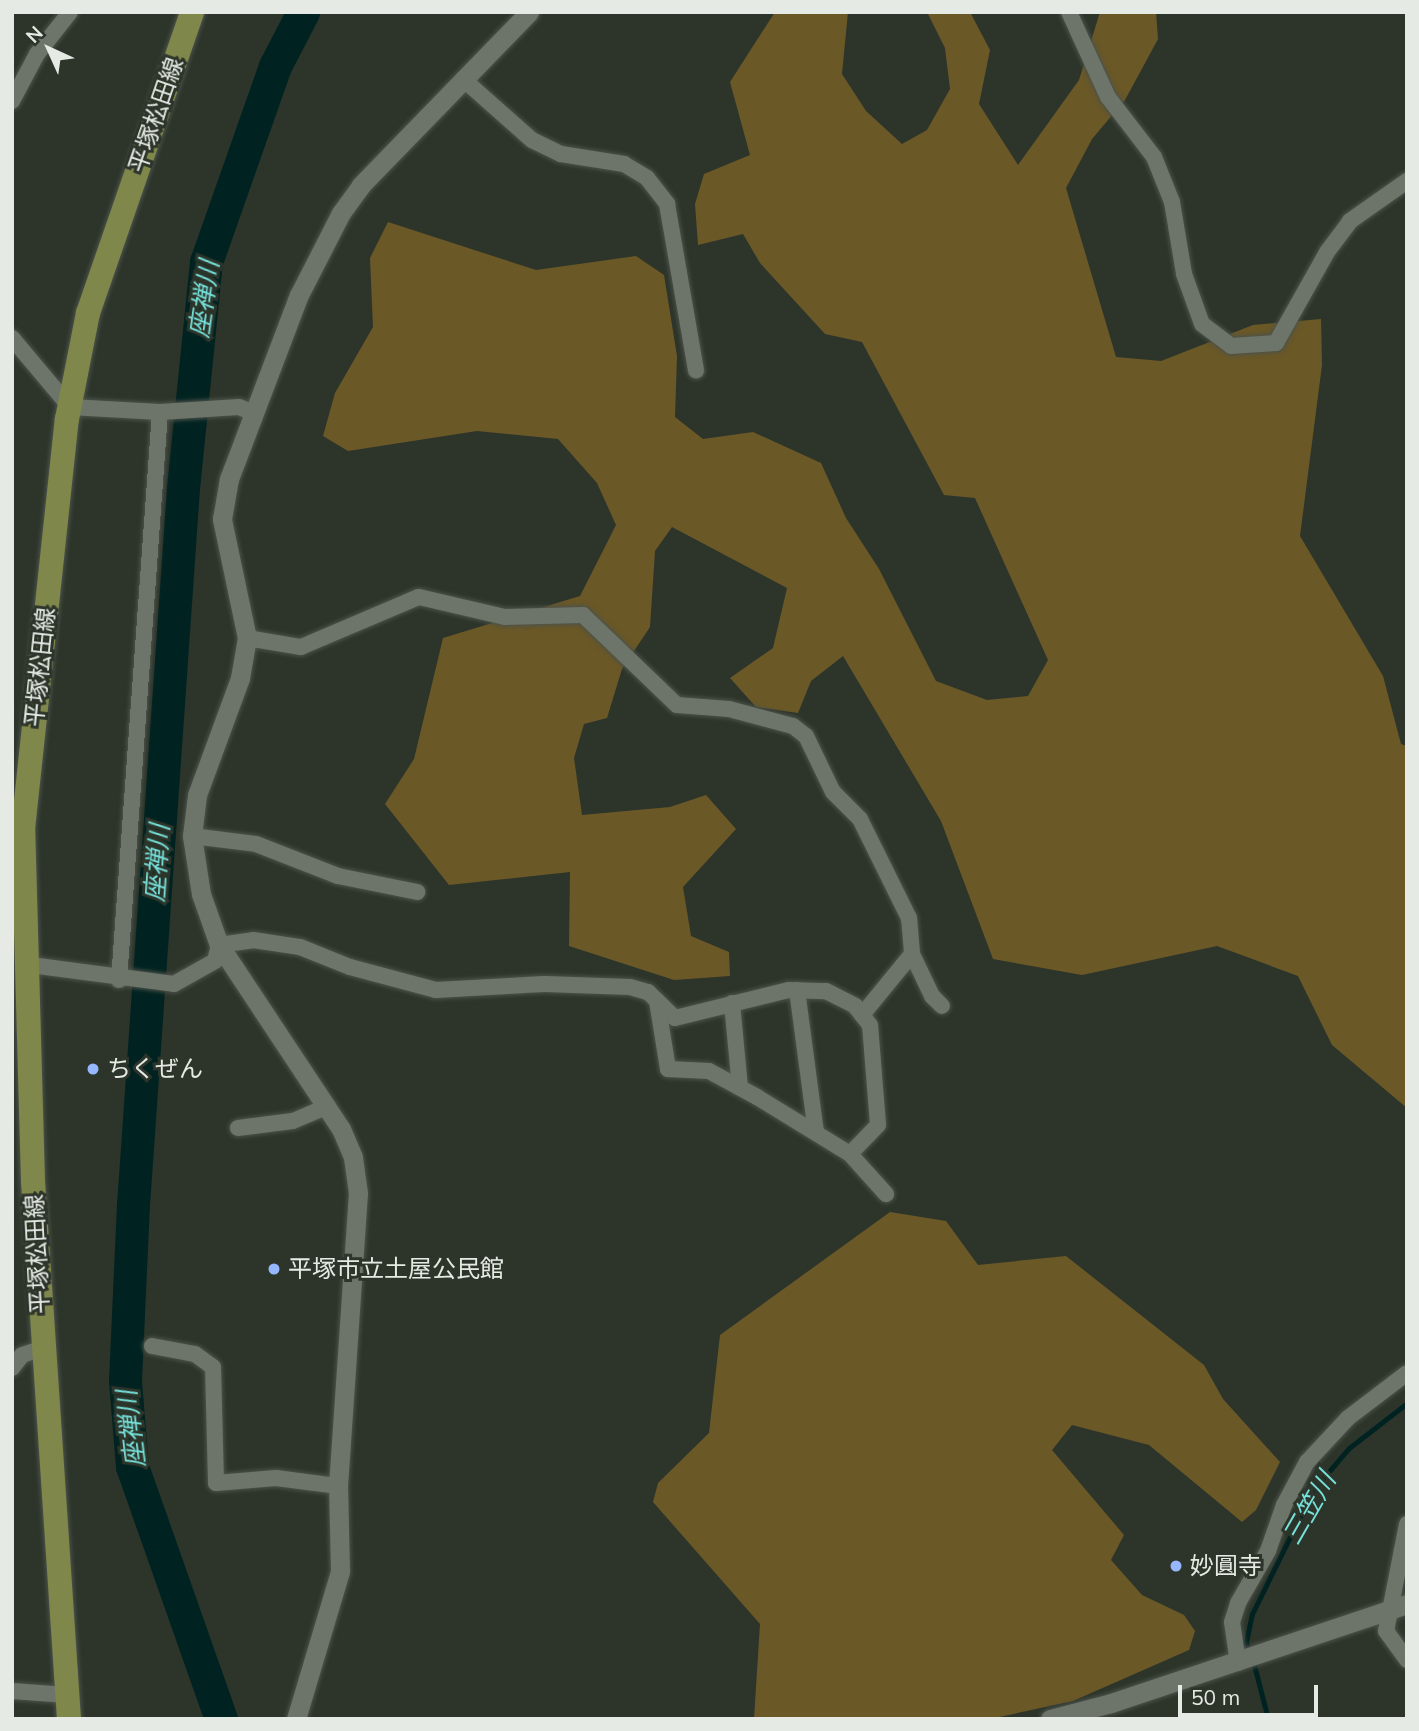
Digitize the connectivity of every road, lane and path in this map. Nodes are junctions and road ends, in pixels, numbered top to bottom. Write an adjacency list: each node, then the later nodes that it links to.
1 (70, 12): 6 (street)
2 (192, 12): 10 (main road, 平塚松田線)
3 (529, 12): 5 (street)
4 (1069, 12): 7 (street)
5 (463, 79): 9 (street); 12 (street)
6 (12, 101)
7 (1407, 181)
8 (12, 338): 10 (street)
9 (696, 371)
10 (70, 407): 11 (street); 18 (main road, 平塚松田線)
11 (163, 412): 12 (street); 19 (street)
12 (254, 413): 13 (street)
13 (247, 638): 14 (street); 17 (street)
14 (192, 836): 15 (street); 16 (street)
15 (417, 892)
16 (219, 945): 19 (street); 21 (street); 26 (street)
17 (912, 954): 23 (street); 24 (street)
18 (23, 964): 19 (street); 32 (main road, 平塚松田線)
19 (123, 980)
20 (797, 990): 22 (street); 24 (street); 28 (street)
21 (657, 1001): 22 (street); 25 (street)
22 (732, 1003): 25 (street)
23 (942, 1006)
24 (862, 1015): 29 (street)
25 (740, 1088): 28 (street)
26 (328, 1106): 27 (street); 35 (street)
27 (238, 1128)
28 (816, 1133): 29 (street)
29 (850, 1154): 30 (street)
30 (886, 1194)
31 (152, 1346): 35 (street)
32 (43, 1348): 33 (street); 41 (main road, 平塚松田線)
33 (12, 1368)
34 (1407, 1373): 39 (street)
35 (338, 1486): 42 (street)
36 (1407, 1524): 37 (street)
37 (1398, 1607): 38 (street); 39 (street)
38 (1407, 1660)
39 (1238, 1663): 43 (street)
40 (12, 1692): 41 (street)
41 (68, 1707)
42 (296, 1719)
43 (1050, 1719)

